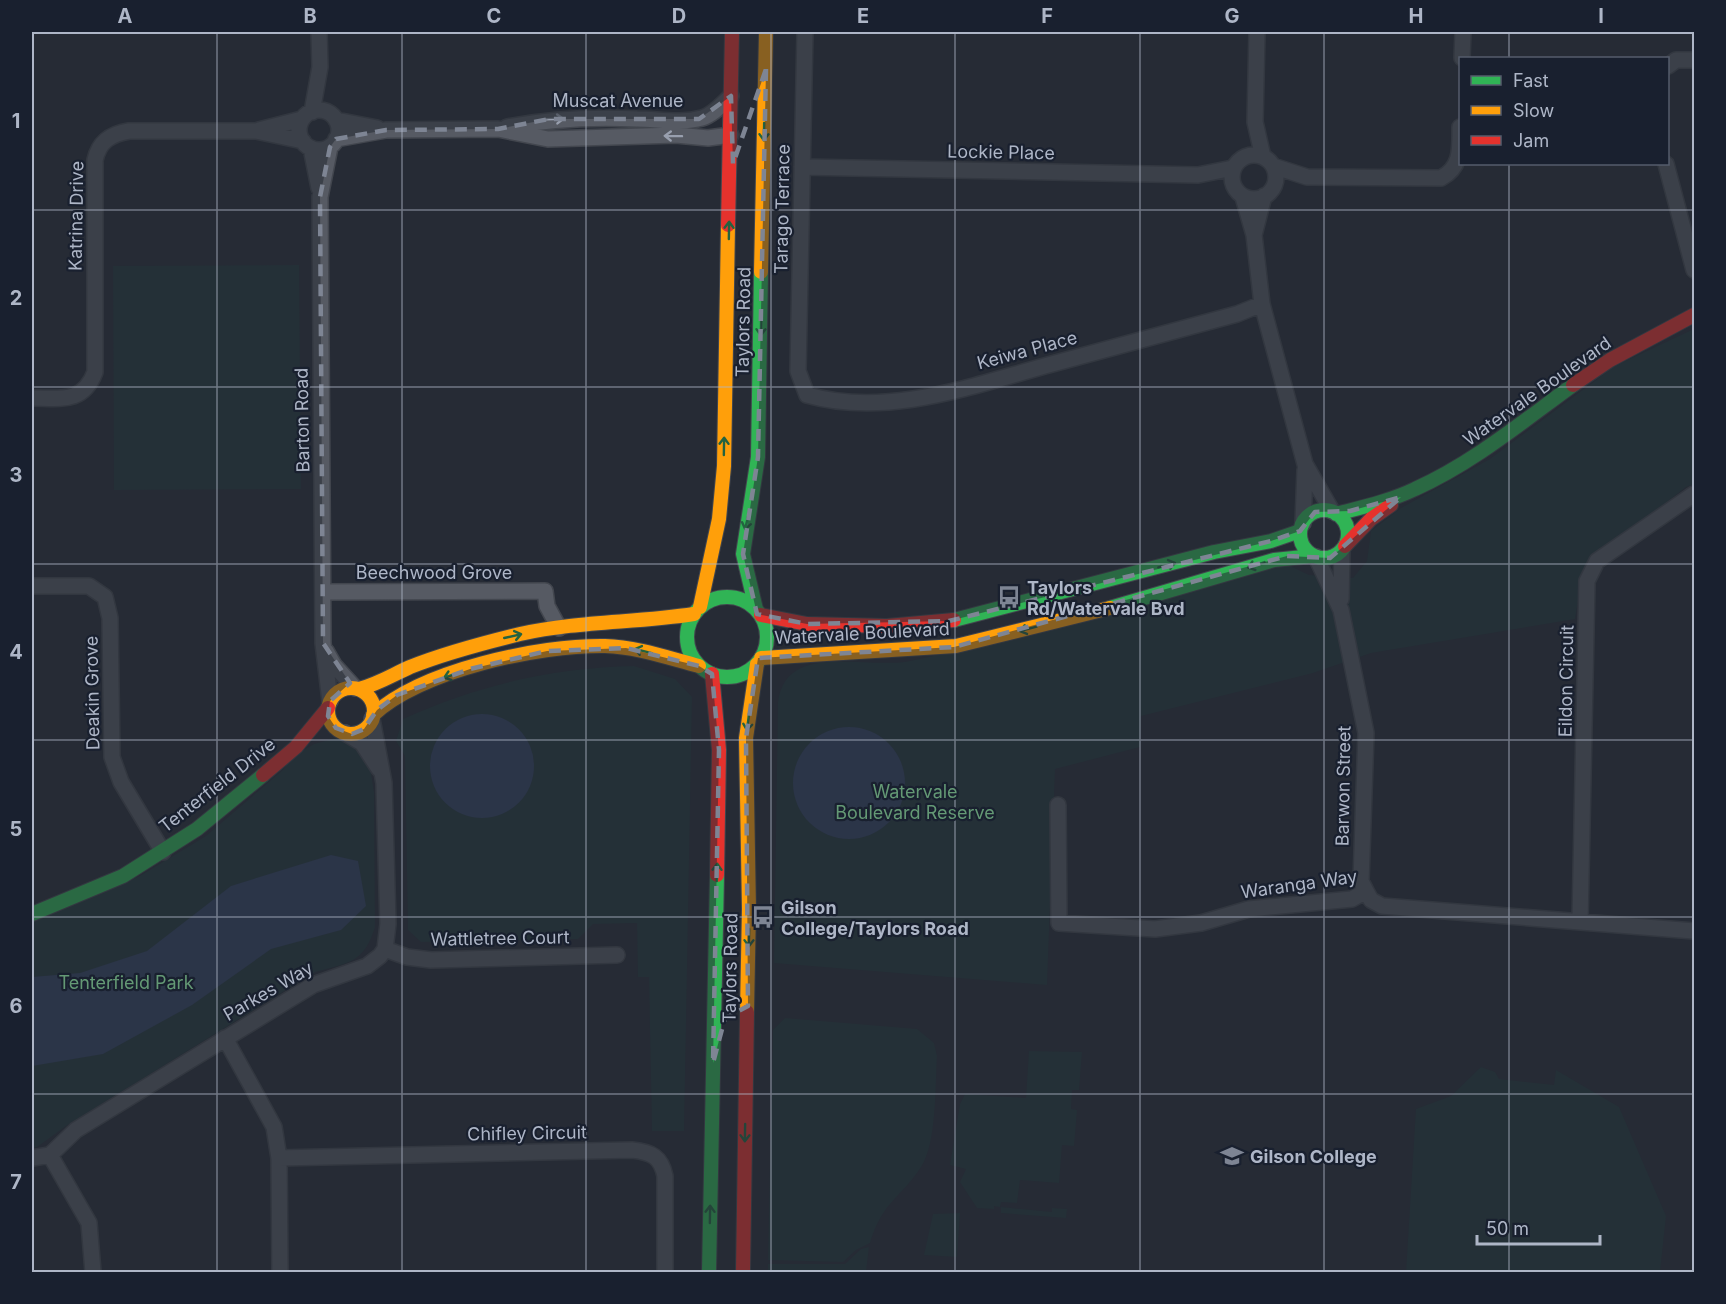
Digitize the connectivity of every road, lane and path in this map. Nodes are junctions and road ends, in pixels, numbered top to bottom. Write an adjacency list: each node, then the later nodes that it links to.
1 (319, 32): 10 (street)
2 (732, 32): 12 (street, Taylors Road)
3 (766, 32): 11 (street, Taylors Road)
4 (805, 32): 26 (street, Tarago Terrace)
5 (1257, 32): 15 (street)
6 (1463, 32): 7 (street)
7 (1462, 57)
8 (1695, 60): 9 (street)
9 (1669, 65)
10 (320, 67): 13 (street); 14 (street)
11 (766, 69): 19 (street); 49 (street, Taylors Road, one-way to 49)
12 (731, 96): 16 (street, Muscat Avenue, one-way to 12); 19 (street, Taylors Road)
13 (307, 115): 14 (street); 18 (street, Katrina Drive); 21 (street)
14 (333, 117): 17 (street, Muscat Avenue); 20 (street)
15 (1255, 122): 23 (street); 24 (street)
16 (498, 129): 17 (street, Muscat Avenue); 19 (street, Muscat Avenue, one-way to 16)
17 (386, 130): 20 (street, Muscat Avenue)
18 (256, 131): 21 (street, Katrina Drive); 37 (street, Katrina Drive)
19 (731, 135): 47 (street, Taylors Road, one-way to 19)
20 (333, 143): 21 (street); 31 (street, Barton Road)
21 (307, 145): 31 (street, Barton Road)
22 (1459, 149): 28 (street)
23 (1268, 161): 24 (street); 28 (street); 30 (street)
24 (1238, 162): 27 (street, Lockie Place); 29 (street)
25 (1666, 165): 33 (street)
26 (802, 167): 27 (street, Lockie Place); 36 (street, Tarago Terrace)
27 (1198, 176): 29 (street, Lockie Place)
28 (1307, 177): 30 (street)
29 (1238, 191): 30 (street); 32 (street)
30 (1269, 192): 32 (street)
31 (320, 197): 46 (street, Barton Road)
32 (1254, 235): 34 (street)
33 (1695, 270)
34 (1262, 304): 36 (street, Keiwa Place); 38 (street)
35 (1695, 315): 40 (street, Watervale Boulevard)
36 (802, 387)
37 (32, 398)
38 (1305, 464): 41 (street); 42 (street)
39 (1695, 494): 65 (street, Eildon Circuit)
40 (1401, 497): 41 (street, Watervale Boulevard); 43 (street, Watervale Boulevard)
41 (1334, 512): 42 (street); 43 (street)
42 (1301, 527): 44 (street); 49 (street, Watervale Boulevard, one-way to 42)
43 (1343, 549): 44 (street); 48 (street, Barwon Street)
44 (1315, 556): 48 (street, Barwon Street); 52 (street, Watervale Boulevard, one-way to 52)
45 (32, 586): 62 (street, Deakin Grove)
46 (324, 592): 50 (street, Beechwood Grove); 51 (street, Barton Road)
47 (697, 610): 49 (street); 50 (street); 53 (street)
48 (1341, 610): 63 (street, Barwon Street)
49 (758, 612): 52 (street)
50 (559, 628): 55 (street, one-way to 50)
51 (323, 643): 55 (street); 56 (street, Barton Road)
52 (759, 661): 54 (street); 69 (street, Taylors Road, one-way to 69)
53 (699, 666): 54 (street); 57 (street, one-way to 57)
54 (712, 674): 71 (street, Taylors Road, one-way to 54)
55 (357, 688): 56 (street); 57 (street)
56 (329, 704): 58 (street); 59 (street, Tenterfield Drive)
57 (373, 717): 58 (street); 60 (street)
58 (344, 732): 59 (street, Tenterfield Drive); 60 (street)
59 (296, 747): 62 (street, Tenterfield Drive)
60 (384, 783): 67 (street)
61 (1058, 805): 63 (street, Waranga Way)
62 (163, 852): 64 (street, Tenterfield Drive)
63 (1366, 891): 65 (street, Waranga Way)
64 (32, 914)
65 (1580, 922): 66 (street, Waranga Way)
66 (1695, 931)
67 (385, 949): 68 (street, Wattletree Court); 70 (street, Parkes Way)
68 (617, 955)
69 (748, 1006): 71 (street); 79 (street, Taylors Road, one-way to 79)
70 (225, 1038): 72 (street, Parkes Way); 74 (street)
71 (713, 1063): 78 (street, Taylors Road, one-way to 71)
72 (50, 1155): 73 (street); 75 (street)
73 (32, 1158)
74 (279, 1158): 76 (street); 77 (street, Chifley Circuit)
75 (93, 1272)
76 (280, 1272)
77 (665, 1272)
78 (709, 1272)
79 (743, 1272)

